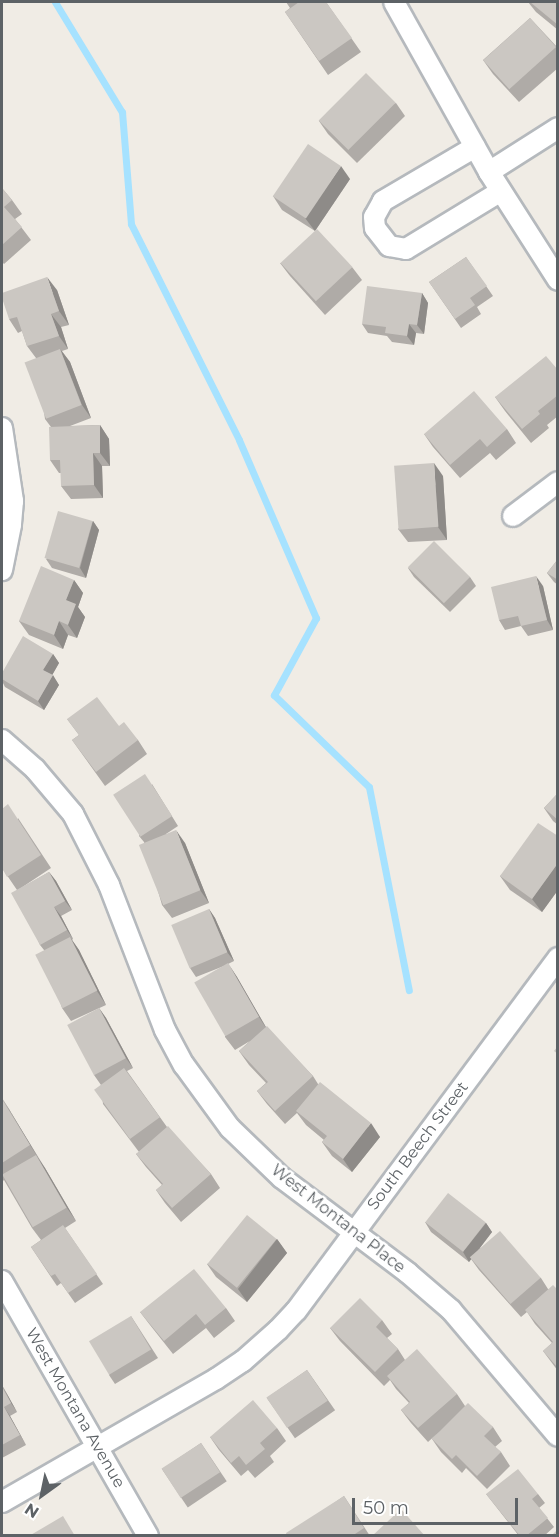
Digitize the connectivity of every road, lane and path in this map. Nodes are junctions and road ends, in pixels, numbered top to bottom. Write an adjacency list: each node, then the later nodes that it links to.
1 (394, 2): 3 (street)
2 (558, 128): 4 (street)
3 (475, 147): 4 (street); 5 (street)
4 (489, 172): 5 (street)
5 (501, 191): 6 (street)
6 (558, 280)
7 (2, 428): 10 (street)
8 (558, 482): 9 (street)
9 (513, 516)
10 (2, 570)
11 (2, 740): 13 (street, West Montana Place)
12 (558, 958): 13 (street, South Beech Street)
13 (353, 1233): 15 (street, West Montana Place); 16 (street, South Beech Street)
14 (2, 1281): 16 (street, West Montana Avenue)
15 (558, 1436)
16 (97, 1446): 17 (street, South Beech Street); 18 (street, West Montana Avenue)
17 (2, 1502)
18 (148, 1536)

